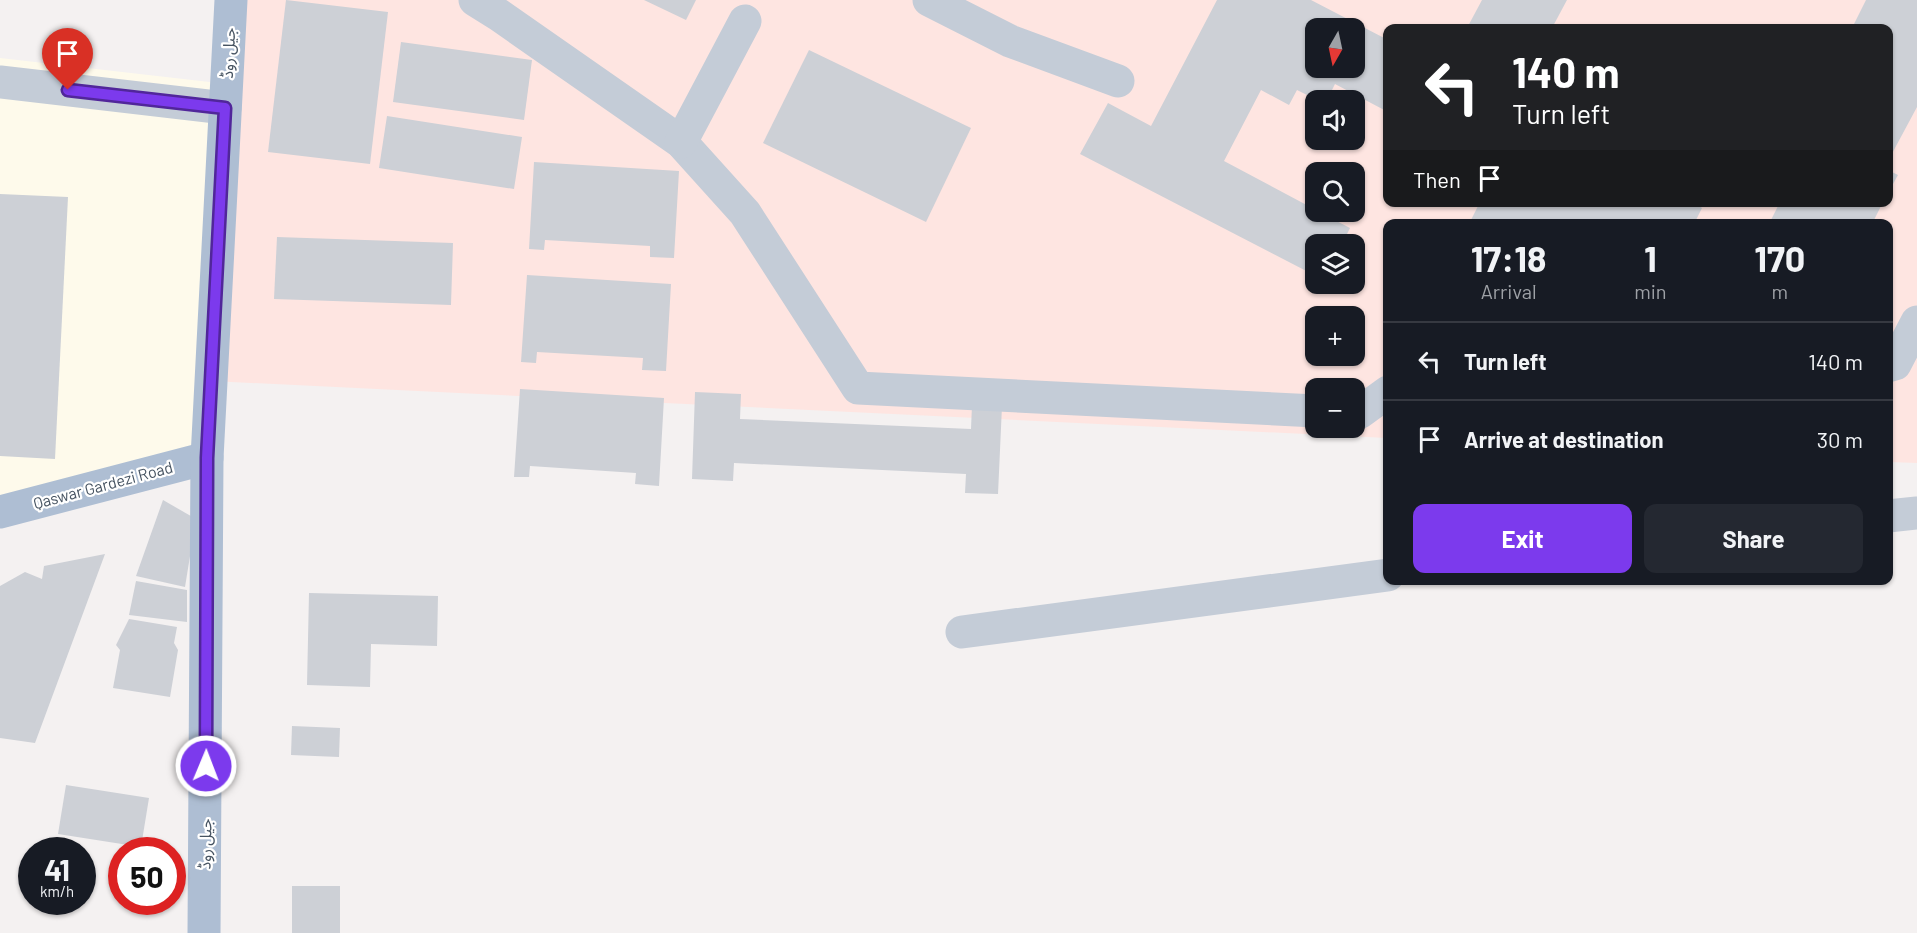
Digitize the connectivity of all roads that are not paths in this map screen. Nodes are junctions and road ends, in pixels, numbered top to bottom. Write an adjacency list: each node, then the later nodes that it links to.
1 (231, 0): 7 (main road, جیل روڈ)
2 (929, 0): 6 (street)
3 (494, 5): 8 (street)
4 (745, 21): 8 (street)
5 (0, 81): 7 (street)
6 (1118, 81)
7 (225, 108): 14 (main road, جیل روڈ)
8 (681, 142): 13 (street)
9 (1917, 322): 10 (street)
10 (1893, 365)
11 (1383, 396): 12 (street)
12 (1365, 409)
13 (1305, 410)
14 (207, 458): 15 (main road, Qaswar Gardezi Road); 20 (main road, جیل روڈ)
15 (0, 512)
16 (1917, 513): 17 (street)
17 (1893, 515)
18 (1383, 576): 19 (street)
19 (962, 632)
20 (204, 933)

